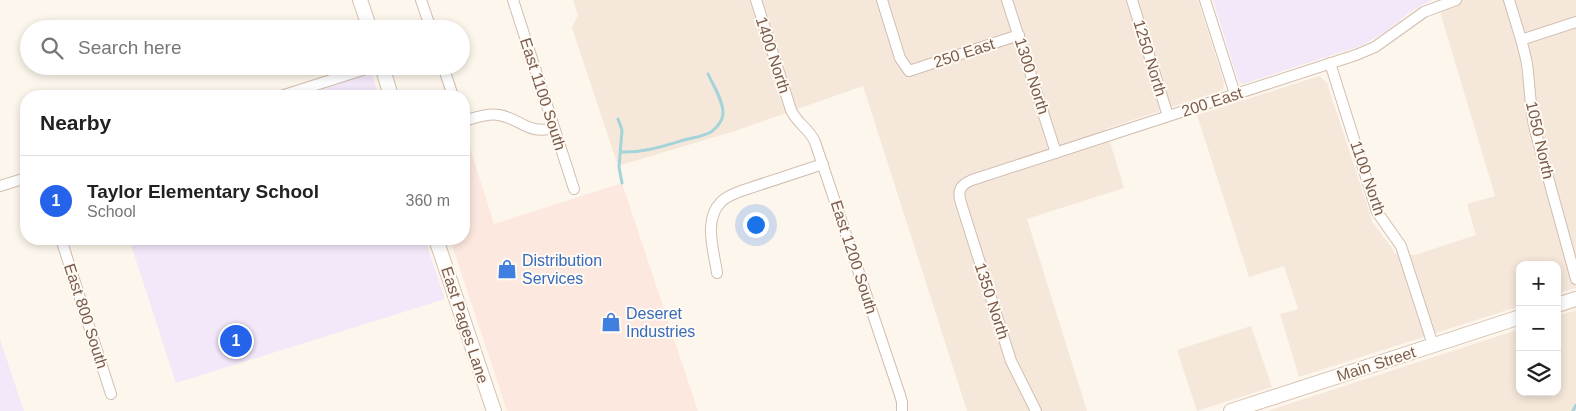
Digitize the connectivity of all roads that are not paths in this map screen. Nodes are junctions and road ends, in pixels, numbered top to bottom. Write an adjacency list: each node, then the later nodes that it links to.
1 (360, 0): 11 (main road)
2 (422, 0): 12 (street)
3 (513, 0): 27 (street, East 1100 South)
4 (756, 0): 24 (street, 1400 North)
5 (882, 0): 14 (street, 250 East)
6 (1007, 0): 14 (street, 1300 North)
7 (1132, 0): 25 (street, 1250 North)
8 (1205, 0): 23 (street)
9 (1456, 0): 16 (street, 200 East)
10 (1509, 0): 15 (street, 1050 North)
11 (367, 20)
12 (428, 20)
13 (1576, 22): 15 (street)
14 (1018, 35): 28 (street, 1300 North)
15 (1521, 40): 37 (street, 1050 North)
16 (1330, 63): 23 (street, 200 East); 41 (street, 1100 North)
17 (347, 75): 20 (street)
18 (385, 75): 21 (main road)
19 (446, 75): 22 (street)
20 (300, 90)
21 (389, 90)
22 (451, 90)
23 (1235, 94): 25 (street, 200 East)
24 (791, 110): 29 (street, East 1200 South)
25 (1168, 116): 28 (street, 200 East)
26 (470, 119): 27 (street)
27 (554, 128): 33 (street, East 1100 South)
28 (1056, 153): 32 (street, 200 East)
29 (823, 164): 36 (street); 44 (street, East 1200 South)
30 (20, 180): 31 (street)
31 (0, 186)
32 (960, 188): 45 (street, 1350 North)
33 (574, 189)
34 (63, 245): 42 (street, East 800 South)
35 (438, 245): 43 (main road, East Pages Lane)
36 (717, 273)
37 (1576, 279)
38 (1576, 298): 39 (main road)
39 (1561, 304)
40 (1516, 318): 41 (main road, Main Street)
41 (1433, 345): 46 (main road, Main Street)
42 (111, 394)
43 (494, 411)
44 (902, 411)
45 (1036, 411)
46 (1231, 411)

